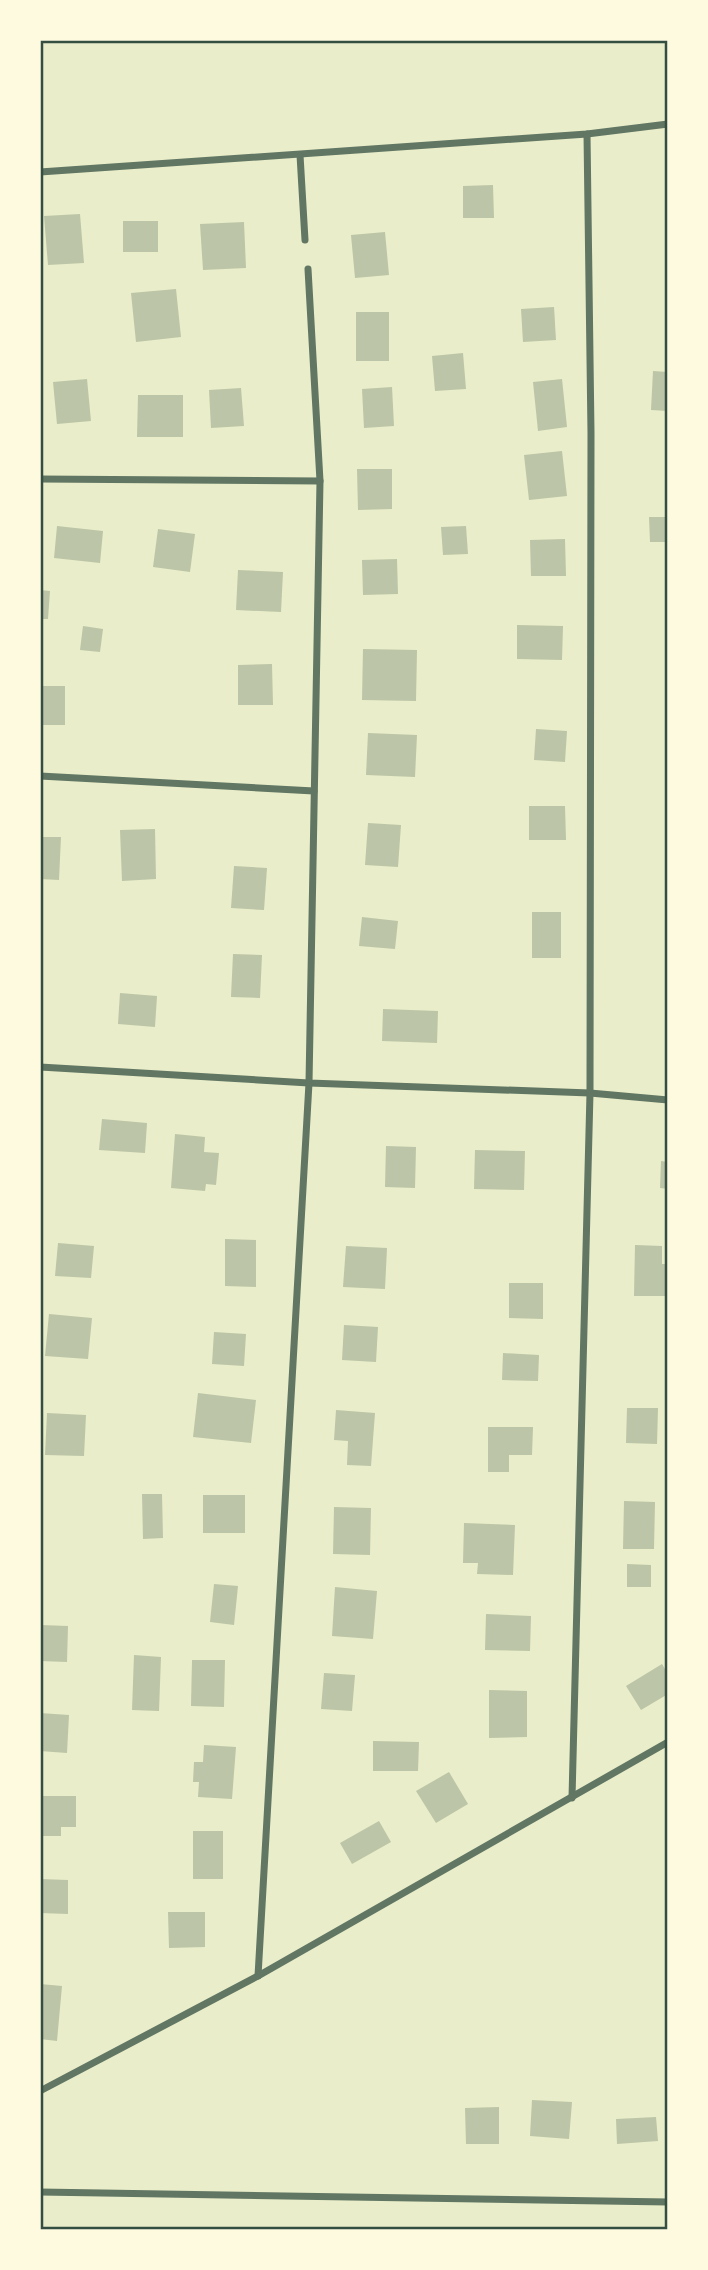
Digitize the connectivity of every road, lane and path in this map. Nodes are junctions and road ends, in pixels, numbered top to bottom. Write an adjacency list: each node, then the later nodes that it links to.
1 (668, 124): 2 (street)
2 (587, 134): 3 (street); 13 (street)
3 (300, 155): 4 (street); 5 (street)
4 (40, 172)
5 (305, 240)
6 (308, 268): 8 (street)
7 (40, 479): 8 (street)
8 (320, 481): 10 (street)
9 (40, 776): 10 (street)
10 (314, 790): 12 (street)
11 (40, 1067): 12 (street)
12 (309, 1083): 13 (street); 17 (street)
13 (590, 1093): 14 (street); 16 (street)
14 (668, 1100)
15 (668, 1742): 16 (street)
16 (572, 1798): 17 (street)
17 (258, 1976): 18 (street)
18 (40, 2091)
19 (40, 2192): 20 (street)
20 (668, 2202)

